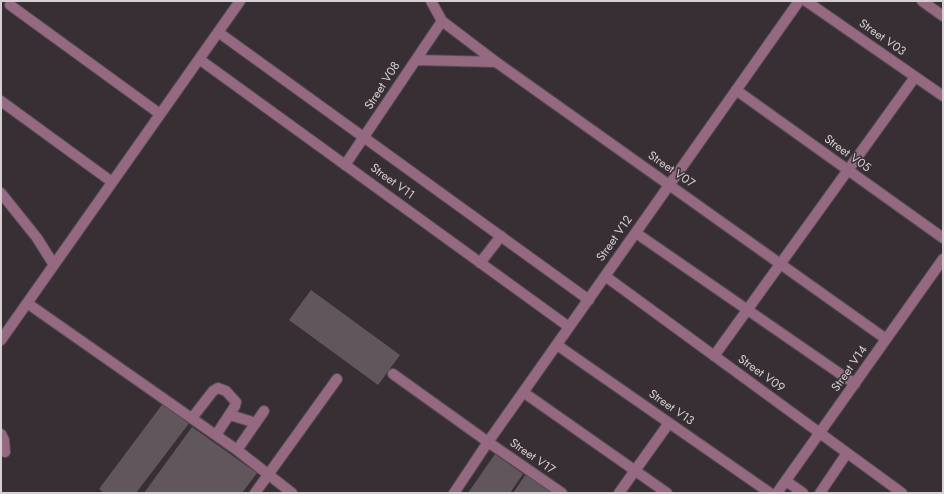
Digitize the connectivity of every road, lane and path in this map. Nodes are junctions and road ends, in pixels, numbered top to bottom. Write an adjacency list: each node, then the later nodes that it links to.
1 (240, 1): 9 (street)
2 (430, 1): 8 (street)
3 (799, 1): 14 (street, Street V12)
4 (806, 1): 13 (street, Street V03)
5 (922, 1): 7 (street)
6 (10, 5): 17 (street)
7 (943, 16)
8 (442, 21): 11 (street, Street V08); 12 (street, Street V07)
9 (218, 32): 10 (street); 18 (street, Street V11)
10 (199, 59): 17 (street); 19 (street, Street V11)
11 (416, 60): 12 (street); 18 (street, Street V08)
12 (496, 62): 22 (street, Street V07)
13 (915, 77): 15 (street, Street V03); 20 (street)
14 (736, 90): 20 (street, Street V05); 22 (street, Street V12)
15 (943, 96)
16 (1, 101): 21 (street)
17 (160, 114): 21 (street)
18 (364, 138): 19 (street, Street V08); 25 (street, Street V11)
19 (345, 165): 28 (street, Street V11)
20 (847, 170): 26 (street, Street V05); 29 (street)
21 (112, 182): 30 (street)
22 (670, 184): 24 (street, Street V12); 29 (street, Street V07)
23 (1, 193): 30 (street)
24 (636, 233): 31 (street, Street V12); 34 (street)
25 (501, 236): 28 (street); 32 (street, Street V11)
26 (943, 238)
27 (943, 258): 36 (street, Street V14)
28 (480, 263): 35 (street, Street V11)
29 (780, 264): 34 (street); 36 (street, Street V07)
30 (54, 265): 33 (street)
31 (605, 276): 32 (street, Street V12); 39 (street, Street V09)
32 (589, 300): 35 (street, Street V12)
33 (27, 303): 37 (street); 46 (street)
34 (748, 310): 39 (street); 42 (street)
35 (569, 327): 38 (street, Street V12)
36 (886, 339): 42 (street, Street V14)
37 (1, 340)
38 (557, 345): 43 (street, Street V12); 48 (street, Street V13)
39 (714, 356): 49 (street, Street V09)
40 (393, 374): 52 (street, Street V17)
41 (337, 380): 57 (street)
42 (855, 384): 49 (street, Street V14)
43 (523, 392): 52 (street, Street V12); 56 (street)
44 (264, 411): 47 (street)
45 (230, 415): 46 (street); 47 (street); 51 (street)
46 (192, 418): 51 (street)
47 (256, 423): 53 (street)
48 (669, 423): 56 (street); 65 (street, Street V13)
49 (820, 433): 55 (street, Street V09); 58 (street, Street V14)
50 (1, 434): 54 (street)
51 (216, 435): 53 (street)
52 (488, 442): 61 (street, Street V12); 62 (street, Street V17)
53 (237, 450): 57 (street)
54 (5, 452)
55 (847, 453): 68 (street); 69 (street, Street V09)
56 (635, 470): 63 (street); 64 (street)
57 (269, 476): 59 (street); 60 (street)
58 (786, 481): 66 (street, Street V14); 67 (street)
59 (256, 493)
60 (292, 493)
61 (454, 493)
62 (562, 493)
63 (619, 493)
64 (667, 493)
65 (770, 493)
66 (777, 493)
67 (803, 493)
68 (820, 493)
69 (902, 493)

